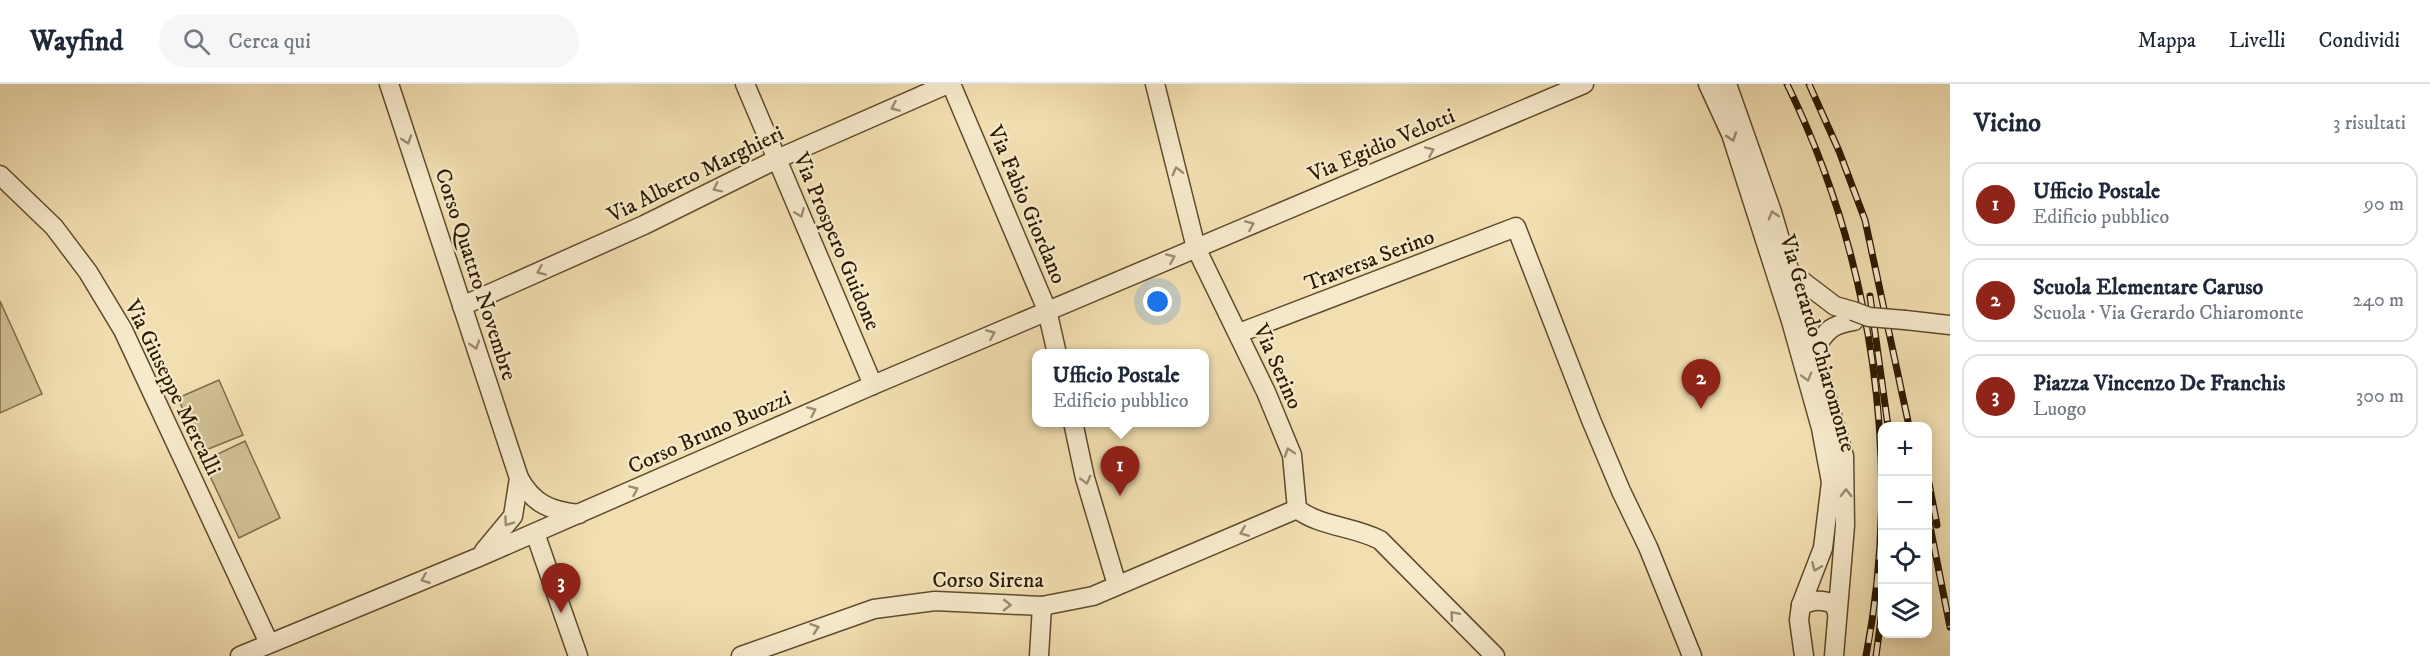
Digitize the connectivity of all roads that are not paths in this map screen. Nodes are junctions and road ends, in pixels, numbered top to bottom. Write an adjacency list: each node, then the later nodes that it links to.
1 (389, 84): 12 (street, Corso Quattro Novembre, one-way to 12)
2 (745, 84): 8 (street, Via Prospero Guidone)
3 (950, 84): 8 (street, Via Alberto Marghieri, one-way to 8); 13 (street, Via Fabio Giordano)
4 (1155, 84): 10 (street, Via Serino, one-way to 4)
5 (1584, 84): 10 (street, Via Egidio Velotti, one-way to 5)
6 (1708, 84): 15 (street, Via Gerardo Chiaromonte, one-way to 15)
7 (1728, 84): 11 (street, Via Gerardo Chiaromonte, one-way to 7)
8 (777, 159): 12 (street, Via Alberto Marghieri, one-way to 12); 20 (street, Via Prospero Guidone, one-way to 20)
9 (0, 175): 31 (street, Via Giuseppe Mercalli)
10 (1196, 248): 13 (street, Corso Bruno Buozzi, one-way to 10); 17 (street, Via Serino)
11 (1789, 271): 14 (street); 15 (street, Via Gerardo Chiaromonte)
12 (462, 306): 22 (street, Corso Quattro Novembre, one-way to 22)
13 (1047, 310): 18 (street, Via Fabio Giordano); 20 (street, Corso Bruno Buozzi, one-way to 13)
14 (1850, 316): 15 (street); 16 (street, bridge); 19 (street)
15 (1803, 318): 19 (street, Via Gerardo Chiaromonte); 28 (street, Via Gerardo Chiaromonte, one-way to 28)
16 (1950, 325)
17 (1239, 333): 23 (street, Via Serino, one-way to 17); 37 (street, Traversa Serino)
18 (1056, 349)
19 (1814, 349): 30 (street, Via Gerardo Chiaromonte, one-way to 19)
20 (873, 385): 24 (street, Corso Bruno Buozzi, one-way to 20)
21 (1074, 427): 27 (street, one-way to 27)
22 (519, 478): 24 (street, Corso Quattro Novembre); 26 (street, Corso Quattro Novembre, one-way to 26)
23 (1297, 509): 27 (street, Corso Sirena, one-way to 27); 36 (street, one-way to 23)
24 (580, 514): 25 (street, Corso Bruno Buozzi)
25 (535, 533): 26 (street, Corso Bruno Buozzi); 33 (street)
26 (479, 557): 31 (street, Corso Bruno Buozzi, one-way to 31)
27 (1117, 585): 29 (street, Corso Sirena)
28 (1801, 605): 30 (street); 38 (street, Via Gerardo Chiaromonte)
29 (1042, 606): 34 (street, Corso Sirena, one-way to 29); 35 (street)
30 (1837, 613): 39 (street, Via Gerardo Chiaromonte)
31 (269, 643): 32 (street, Corso Bruno Buozzi)
32 (240, 656)
33 (578, 656)
34 (741, 656)
35 (1039, 656)
36 (1495, 656)
37 (1692, 656)
38 (1804, 656)
39 (1834, 656)

